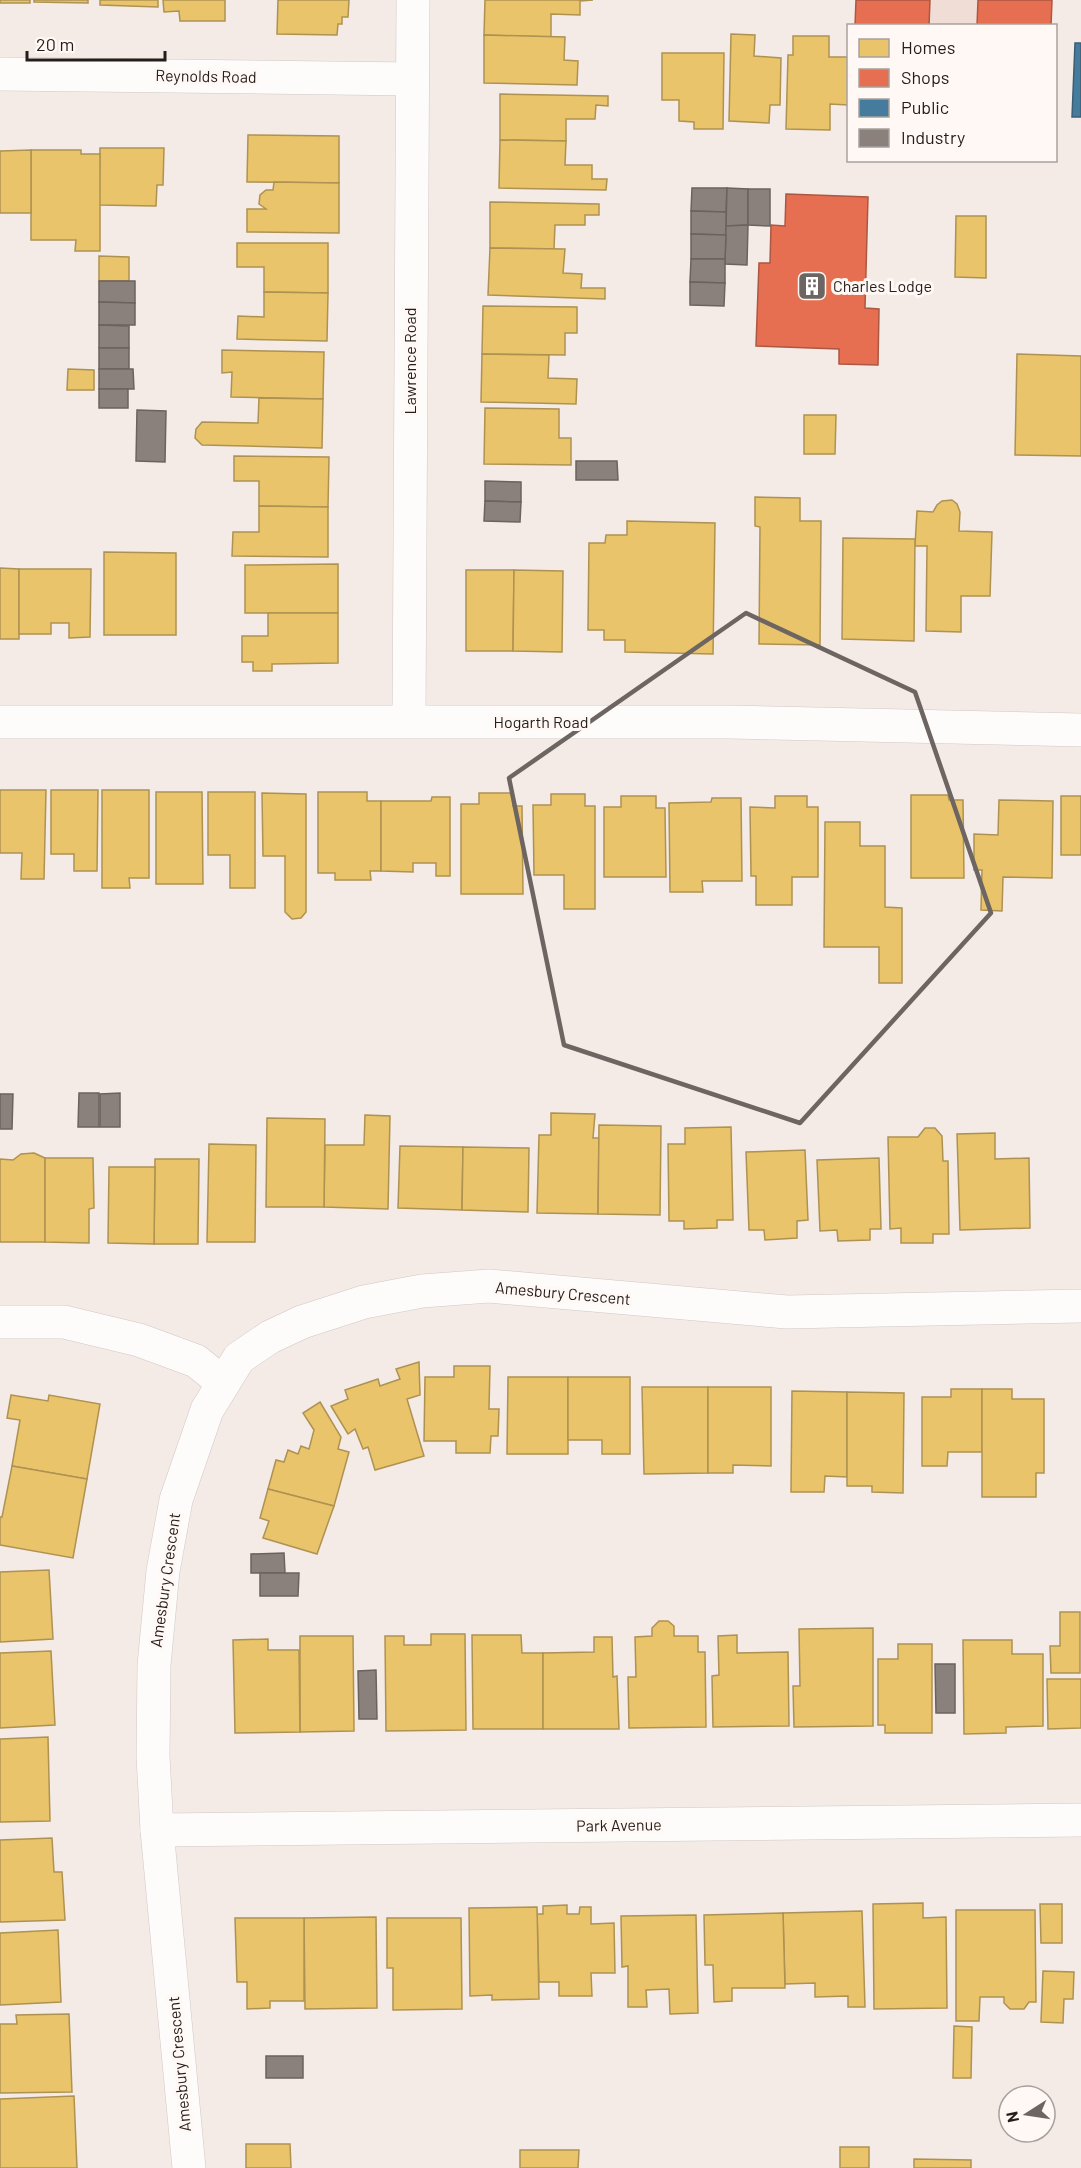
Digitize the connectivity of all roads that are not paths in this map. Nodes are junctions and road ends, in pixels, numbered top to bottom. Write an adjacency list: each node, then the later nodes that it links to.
1 (413, 0): 3 (street, Lawrence Road)
2 (0, 74): 3 (street, Reynolds Road)
3 (411, 79): 4 (street, Lawrence Road)
4 (409, 721): 5 (street, Hogarth Road); 6 (street, Hogarth Road)
5 (0, 722)
6 (1081, 730)
7 (1081, 1306): 9 (street, Amesbury Crescent)
8 (0, 1322): 9 (street)
9 (222, 1382): 11 (street, Amesbury Crescent)
10 (1081, 1820): 11 (street, Park Avenue)
11 (157, 1830): 12 (street, Amesbury Crescent)
12 (189, 2168)

